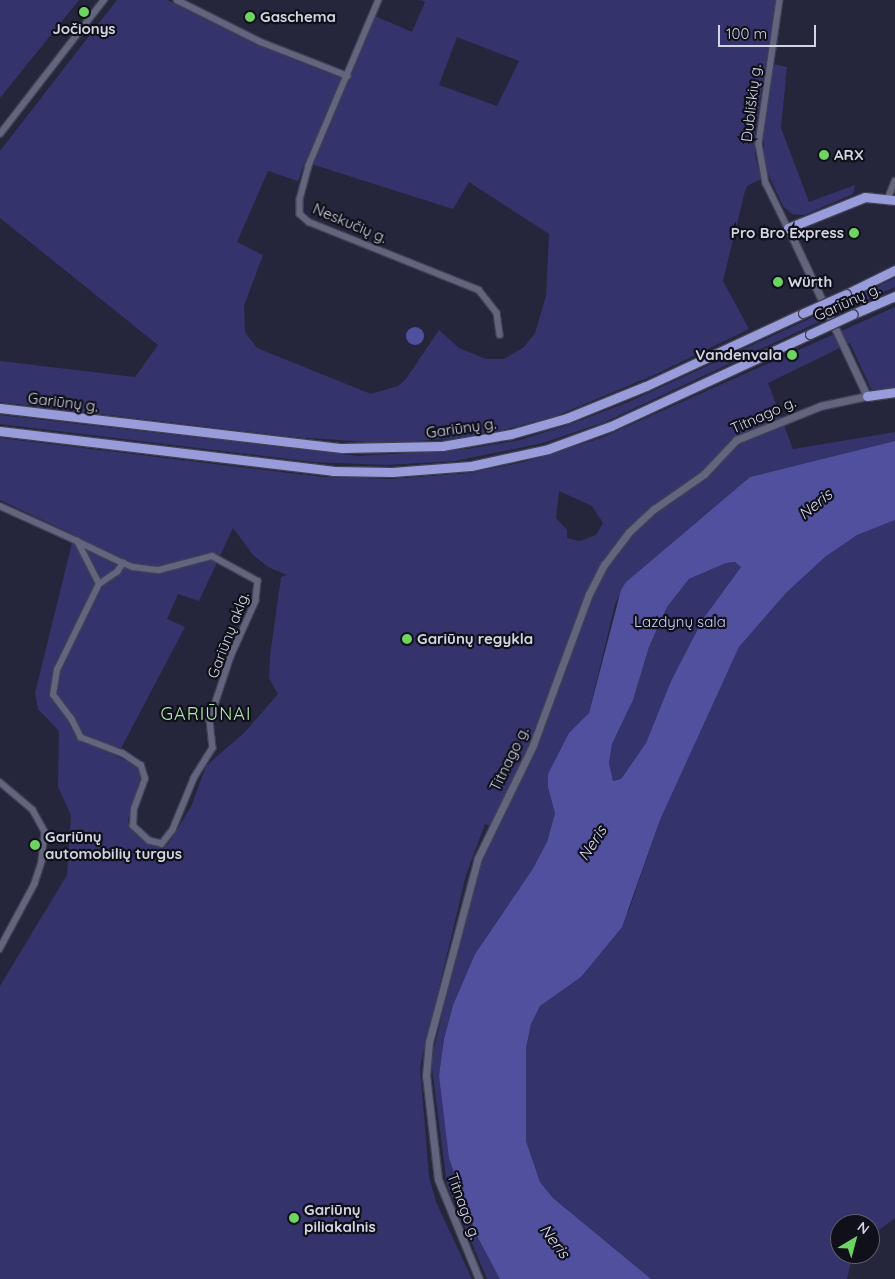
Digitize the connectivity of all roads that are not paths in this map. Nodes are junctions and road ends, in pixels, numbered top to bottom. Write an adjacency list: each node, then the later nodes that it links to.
1 (104, 0): 6 (street)
2 (177, 0): 5 (street)
3 (379, 0): 5 (street)
4 (780, 0): 9 (street, Dubliškių g.)
5 (348, 76): 12 (street, Neskučių g.)
6 (0, 134)
7 (895, 181): 8 (street)
8 (891, 199): 9 (highway)
9 (788, 228): 14 (street, Dubliškių g.)
10 (895, 270): 15 (highway, Gariūnų g., bridge)
11 (895, 296): 16 (highway, Gariūnų g., bridge)
12 (500, 335)
13 (895, 392): 14 (highway)
14 (867, 396): 23 (street, Titnago g.)
15 (0, 408)
16 (0, 431)
17 (0, 506): 18 (street, Gariūnų aklg.)
18 (77, 541): 19 (street, Gariūnų aklg.); 20 (street)
19 (123, 563): 20 (street); 20 (street, Gariūnų aklg.)
20 (99, 584)
21 (0, 782): 22 (street)
22 (0, 949)
23 (479, 1279)

